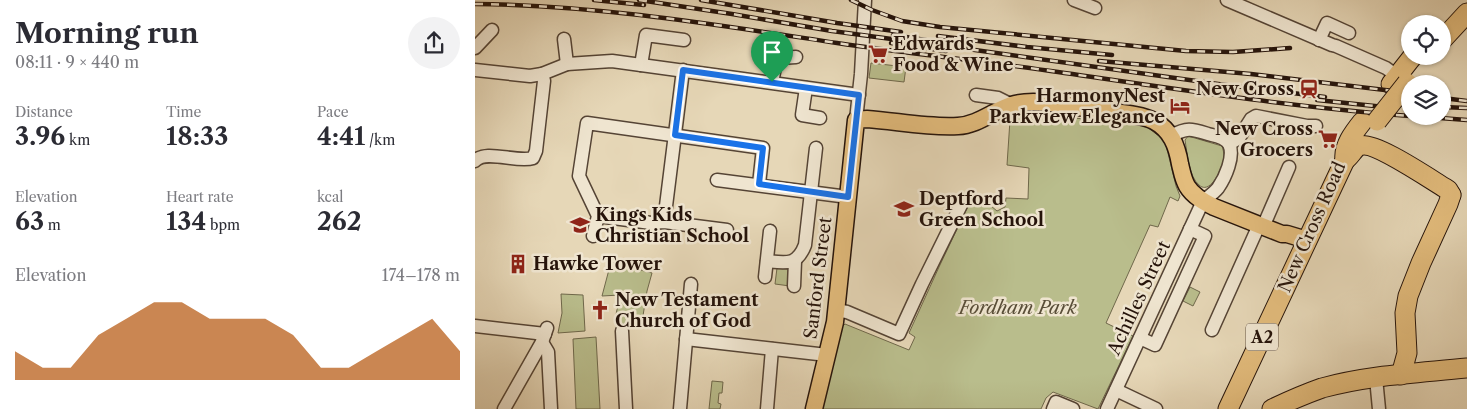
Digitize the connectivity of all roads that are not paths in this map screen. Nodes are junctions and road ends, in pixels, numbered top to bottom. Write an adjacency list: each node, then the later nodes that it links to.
1 (865, 0): 26 (street)
2 (1074, 0): 5 (street)
3 (1227, 0): 13 (street)
4 (1464, 0): 7 (highway)
5 (1095, 8)
6 (1467, 13): 9 (highway)
7 (1450, 15)
8 (492, 30): 14 (street)
9 (1451, 31)
10 (1349, 33): 13 (street)
11 (564, 39): 16 (street)
12 (685, 40): 17 (street)
13 (1319, 40): 23 (street)
14 (475, 48)
15 (796, 58): 24 (street)
16 (567, 64): 17 (street); 22 (street)
17 (641, 65): 21 (street)
18 (1408, 65): 23 (highway, New Cross Road / A2)
19 (1417, 65): 23 (highway, New Cross Road / A2)
20 (475, 70): 22 (street)
21 (683, 70): 24 (street); 33 (street)
22 (542, 74): 39 (street)
23 (1399, 80): 31 (highway, New Cross Road / A2)
24 (772, 82): 25 (street)
25 (806, 88): 26 (street); 29 (street)
26 (859, 95): 30 (street)
27 (976, 95): 28 (street)
28 (1012, 105): 30 (main road); 34 (main road)
29 (820, 118)
30 (856, 120): 45 (main road, Sanford Street)
31 (1370, 122): 37 (highway); 38 (highway, New Cross Road / A2)
32 (1317, 126): 35 (street)
33 (675, 135): 42 (street); 48 (street); 49 (street)
34 (1171, 136): 35 (street); 47 (main road)
35 (1229, 144): 47 (street, Achilles Street)
36 (815, 148): 43 (street)
37 (1381, 150): 38 (highway, A2); 44 (highway, A2)
38 (1345, 160): 54 (highway, New Cross Road / A2)
39 (475, 161)
40 (1289, 167): 50 (street)
41 (717, 180): 42 (street)
42 (759, 184): 43 (street)
43 (811, 192): 45 (street); 56 (street)
44 (1459, 196): 69 (highway, A2)
45 (848, 197): 60 (main road, Sanford Street)
46 (963, 201): 60 (street)
47 (1203, 201): 50 (main road); 71 (street, Achilles Street)
48 (598, 216): 49 (street); 53 (street)
49 (664, 222): 51 (street)
50 (1261, 226): 54 (main road); 62 (street)
51 (727, 230)
52 (770, 231): 55 (street)
53 (593, 236)
54 (1304, 247): 72 (highway, New Cross Road / A2)
55 (767, 261): 56 (street); 57 (street)
56 (795, 261): 59 (street)
57 (765, 277)
58 (691, 284): 65 (street)
59 (794, 286)
60 (842, 311): 67 (main road, Sanford Street)
61 (475, 326): 64 (street)
62 (1212, 330)
63 (622, 331): 75 (street)
64 (545, 335): 73 (street); 74 (street)
65 (686, 339): 66 (street); 76 (street)
66 (773, 349): 67 (street); 77 (street)
67 (827, 355): 78 (main road, Sanford Street)
68 (1467, 368): 69 (highway)
69 (1401, 375): 70 (highway)
70 (1377, 378): 83 (highway); 84 (street)
71 (1116, 390): 81 (street, Achilles Street); 82 (street)
72 (1232, 405)
73 (504, 409)
74 (551, 409)
75 (626, 409)
76 (680, 409)
77 (767, 409)
78 (814, 409)
79 (1053, 409): 80 (street)
80 (1073, 409)
81 (1107, 409)
82 (1156, 409)
83 (1273, 409)
84 (1379, 409)

